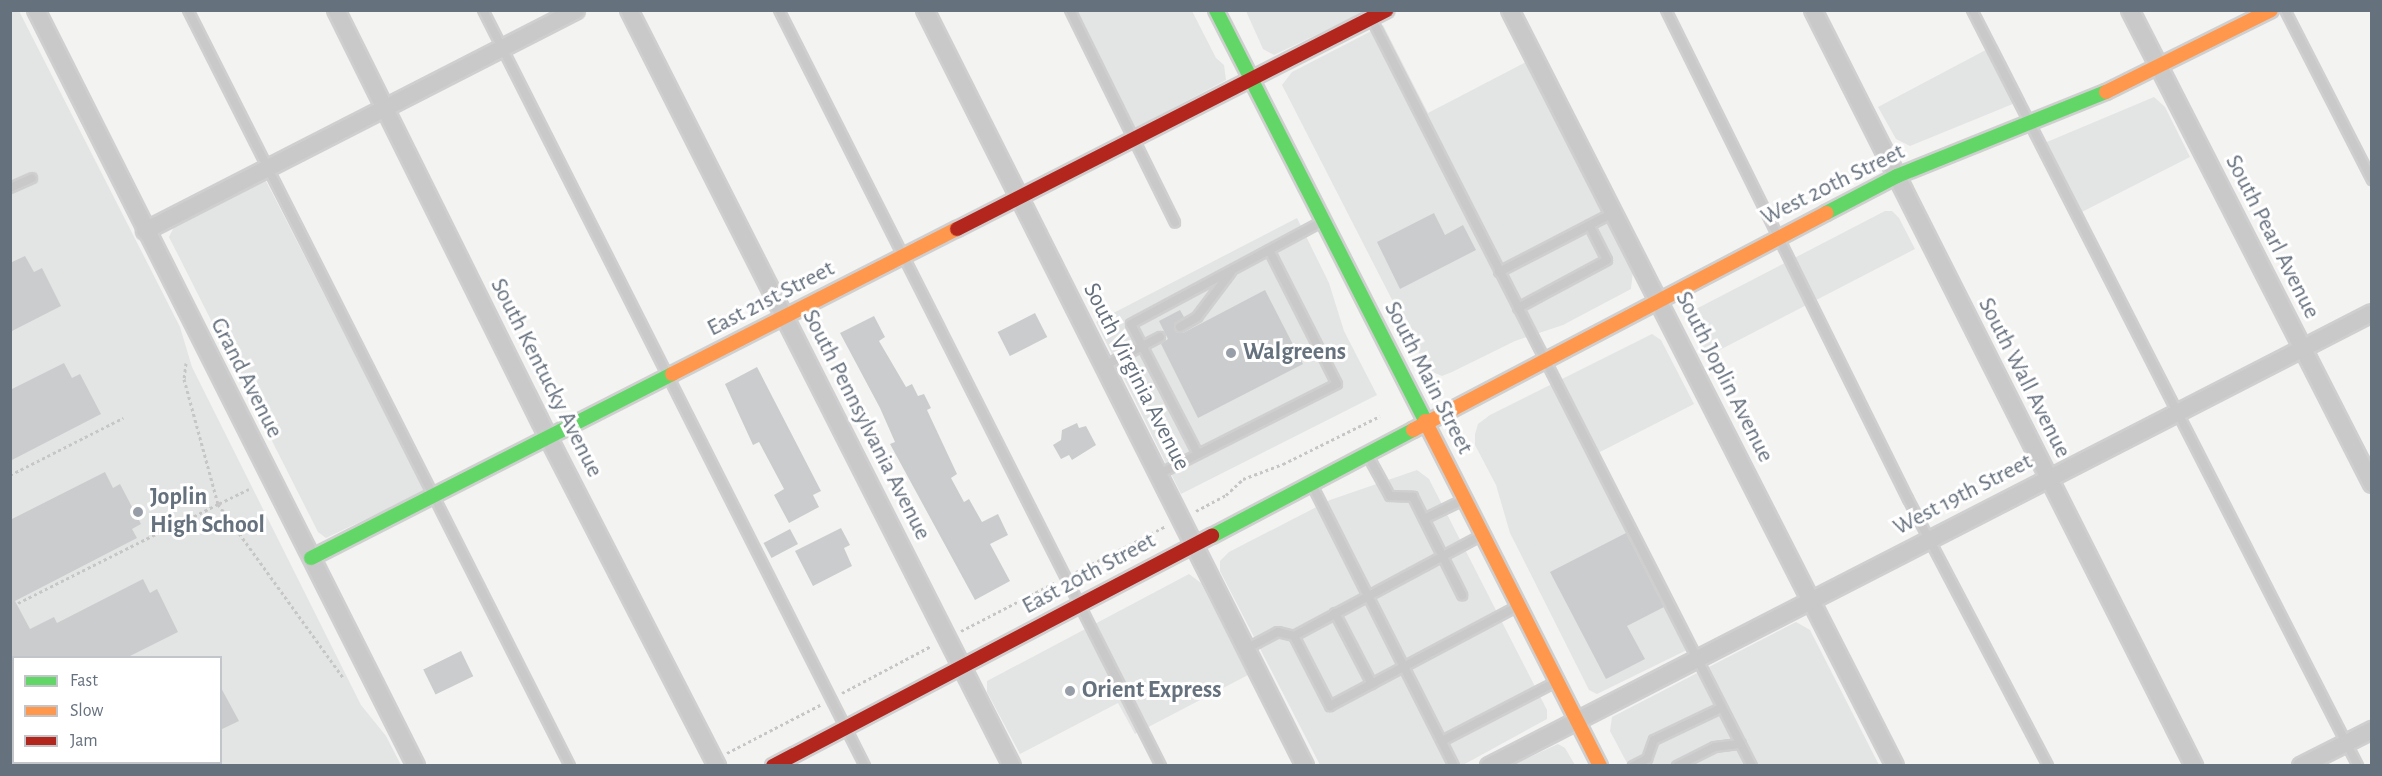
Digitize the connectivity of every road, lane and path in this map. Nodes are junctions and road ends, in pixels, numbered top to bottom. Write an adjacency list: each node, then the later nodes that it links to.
1 (36, 10): 36 (street, Grand Avenue)
2 (188, 10): 26 (lane)
3 (336, 10): 23 (street, South Kentucky Avenue)
4 (483, 10): 20 (lane)
5 (576, 10): 20 (street)
6 (629, 10): 45 (street, South Pennsylvania Avenue)
7 (778, 10): 39 (lane)
8 (925, 10): 31 (street, South Virginia Avenue)
9 (1070, 10): 25 (lane)
10 (1216, 10): 22 (main road, South Main Street)
11 (1386, 10): 19 (main road, East 21st Street)
12 (1510, 10): 32 (street, South Joplin Avenue)
13 (1666, 10): 37 (lane)
14 (1813, 10): 27 (street, South Wall Avenue)
15 (1972, 10): 24 (lane)
16 (2130, 10): 21 (street, South Pearl Avenue)
17 (2271, 10): 21 (main road, West 20th Street)
18 (2285, 10): 29 (lane)
19 (1369, 14): 22 (main road, East 21st Street); 41 (lane)
20 (502, 48): 23 (street); 53 (lane)
21 (2160, 69): 24 (main road, West 20th Street); 49 (street, South Pearl Avenue)
22 (1251, 80): 25 (main road, East 21st Street); 33 (main road, South Main Street)
23 (385, 108): 26 (street); 58 (street, South Kentucky Avenue)
24 (2029, 122): 27 (main road, West 20th Street); 54 (lane)
25 (1134, 139): 31 (main road, East 21st Street); 34 (lane)
26 (267, 168): 36 (street); 67 (lane)
27 (1897, 176): 37 (main road, West 20th Street); 63 (street, South Wall Avenue)
28 (32, 178): 30 (lane)
29 (2372, 180)
30 (10, 189)
31 (1018, 198): 39 (main road, East 21st Street); 52 (street, South Virginia Avenue)
32 (1613, 213): 35 (lane); 42 (street, South Joplin Avenue)
33 (1323, 221): 38 (lane); 57 (main road, South Main Street)
34 (1175, 222)
35 (1589, 225): 41 (lane); 43 (lane)
36 (145, 231): 78 (street, Grand Avenue)
37 (1778, 237): 42 (main road, West 20th Street); 75 (lane)
38 (1269, 250): 40 (lane); 59 (lane)
39 (903, 256): 45 (main road, East 21st Street); 83 (lane)
40 (1233, 269): 46 (lane); 48 (lane)
41 (1499, 272): 43 (lane)
42 (1657, 299): 50 (main road, West 20th Street); 81 (street, South Joplin Avenue)
43 (1518, 308): 50 (lane)
44 (2372, 313): 49 (street, West 19th Street)
45 (785, 317): 53 (main road, East 21st Street); 89 (street, South Pennsylvania Avenue)
46 (1180, 327)
47 (1160, 337): 48 (lane)
48 (1142, 346): 52 (lane); 59 (lane)
49 (2302, 348): 54 (street, West 19th Street); 65 (street, South Pearl Avenue)
50 (1544, 360): 57 (main road, West 20th Street); 88 (lane)
51 (186, 363): 69 (path)
52 (1104, 366): 61 (street, South Virginia Avenue)
53 (668, 376): 58 (main road, East 21st Street); 96 (lane)
54 (2177, 412): 63 (street, West 19th Street); 99 (lane)
55 (1380, 416): 70 (path)
56 (123, 418): 62 (path)
57 (1426, 423): 60 (main road, East 20th Street); 68 (main road, South Main Street)
58 (548, 437): 67 (main road, East 21st Street); 104 (street, South Kentucky Avenue)
59 (1198, 454): 61 (lane)
60 (1367, 454): 64 (main road, East 20th Street); 72 (lane)
61 (1159, 474): 76 (street, South Virginia Avenue)
62 (10, 475)
63 (2048, 478): 75 (street, West 19th Street); 118 (street, South Wall Avenue)
64 (1311, 483): 76 (main road, East 20th Street); 80 (lane)
65 (2372, 484)
66 (249, 489): 69 (path)
67 (433, 495): 78 (main road, East 21st Street); 103 (lane)
68 (1465, 500): 72 (lane); 74 (main road, South Main Street)
69 (218, 504): 71 (path); 91 (path)
70 (1195, 511)
71 (190, 518)
72 (1424, 519): 77 (lane)
73 (174, 525): 82 (path)
74 (1483, 536): 77 (lane); 84 (main road, South Main Street)
75 (1931, 538): 81 (street, West 19th Street); 117 (lane)
76 (1194, 545): 83 (main road, East 20th Street); 87 (street, South Virginia Avenue)
77 (1442, 556): 79 (lane); 80 (lane)
78 (311, 558): 102 (street, Grand Avenue)
79 (1462, 595)
80 (1368, 596): 85 (lane); 90 (lane)
81 (1810, 600): 88 (street, West 19th Street); 116 (street, South Joplin Avenue)
82 (18, 603)
83 (1079, 604): 89 (main road, East 20th Street); 108 (lane)
84 (1519, 606): 90 (lane); 92 (main road, South Main Street)
85 (1335, 614): 86 (lane); 93 (lane)
86 (1294, 636): 87 (lane); 93 (lane)
87 (1246, 649): 109 (street, South Virginia Avenue)
88 (1696, 659): 94 (lane); 95 (street, West 19th Street)
89 (961, 667): 96 (main road, East 20th Street); 107 (street, South Pennsylvania Avenue)
90 (1404, 667): 93 (lane); 98 (lane)
91 (343, 677)
92 (1557, 681): 95 (main road, South Main Street); 98 (lane)
93 (1372, 684)
94 (1721, 708): 100 (lane); 101 (lane)
95 (1577, 720): 111 (street, West 19th Street); 112 (main road, South Main Street)
96 (846, 727): 105 (main road, East 20th Street); 106 (lane)
97 (2372, 730): 99 (street)
98 (1442, 741): 110 (lane)
99 (2346, 743): 119 (street); 120 (lane)
100 (1741, 744): 114 (lane); 115 (lane)
101 (1648, 762): 113 (lane)
102 (416, 765)
103 (570, 765)
104 (717, 765)
105 (773, 765)
106 (865, 765)
107 (1012, 765)
108 (1161, 765)
109 (1305, 765)
110 (1454, 765)
111 (1489, 765)
112 (1600, 765)
113 (1633, 765)
114 (1677, 765)
115 (1752, 765)
116 (1894, 765)
117 (2048, 765)
118 (2194, 765)
119 (2301, 765)
120 (2358, 765)

